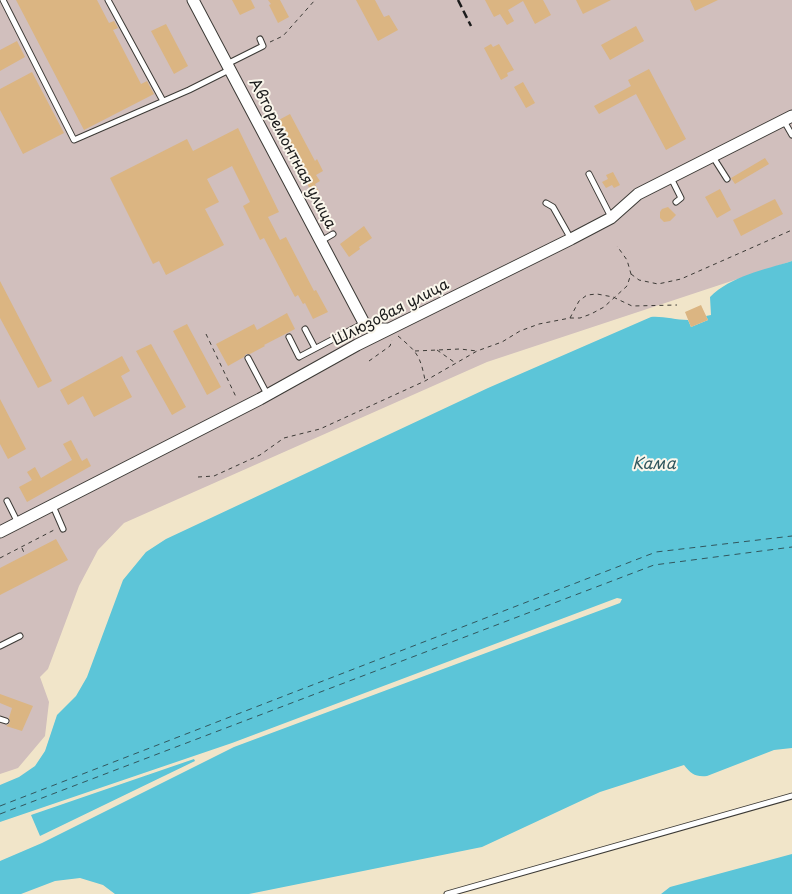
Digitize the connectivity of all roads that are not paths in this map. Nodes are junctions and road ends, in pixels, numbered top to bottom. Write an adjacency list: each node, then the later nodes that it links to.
1 (3, 0): 6 (lane)
2 (108, 0): 6 (lane)
3 (194, 0): 5 (street, Авторемонтная улица)
4 (260, 39): 5 (lane)
5 (228, 67): 6 (lane); 18 (street, Авторемонтная улица)
6 (163, 101)
7 (788, 118): 8 (lane); 9 (street, Шлюзовая улица)
8 (792, 135)
9 (713, 157): 11 (street, Шлюзовая улица); 12 (lane)
10 (590, 174): 15 (lane)
11 (671, 178): 13 (lane); 15 (street, Шлюзовая улица)
12 (727, 179)
13 (676, 202)
14 (546, 203): 17 (lane)
15 (611, 218): 17 (street, Шлюзовая улица)
16 (333, 234): 18 (lane)
17 (571, 239): 21 (street, Шлюзовая улица)
18 (321, 241): 19 (street, Авторемонтная улица)
19 (364, 323): 21 (street); 23 (street); 24 (lane)
20 (305, 329): 24 (lane)
21 (392, 331): 23 (street, Шлюзовая улица)
22 (289, 337): 24 (lane)
23 (357, 345): 26 (street, Шлюзовая улица)
24 (315, 348)
25 (248, 358): 26 (lane)
26 (267, 395): 28 (street, Шлюзовая улица)
27 (8, 501): 29 (lane)
28 (53, 506): 29 (street, Шлюзовая улица); 30 (lane)
29 (18, 523): 31 (street, Шлюзовая улица)
30 (62, 528)
31 (0, 532)
32 (20, 636): 33 (lane)
33 (0, 646)
34 (792, 796): 35 (lane)
35 (447, 894)

